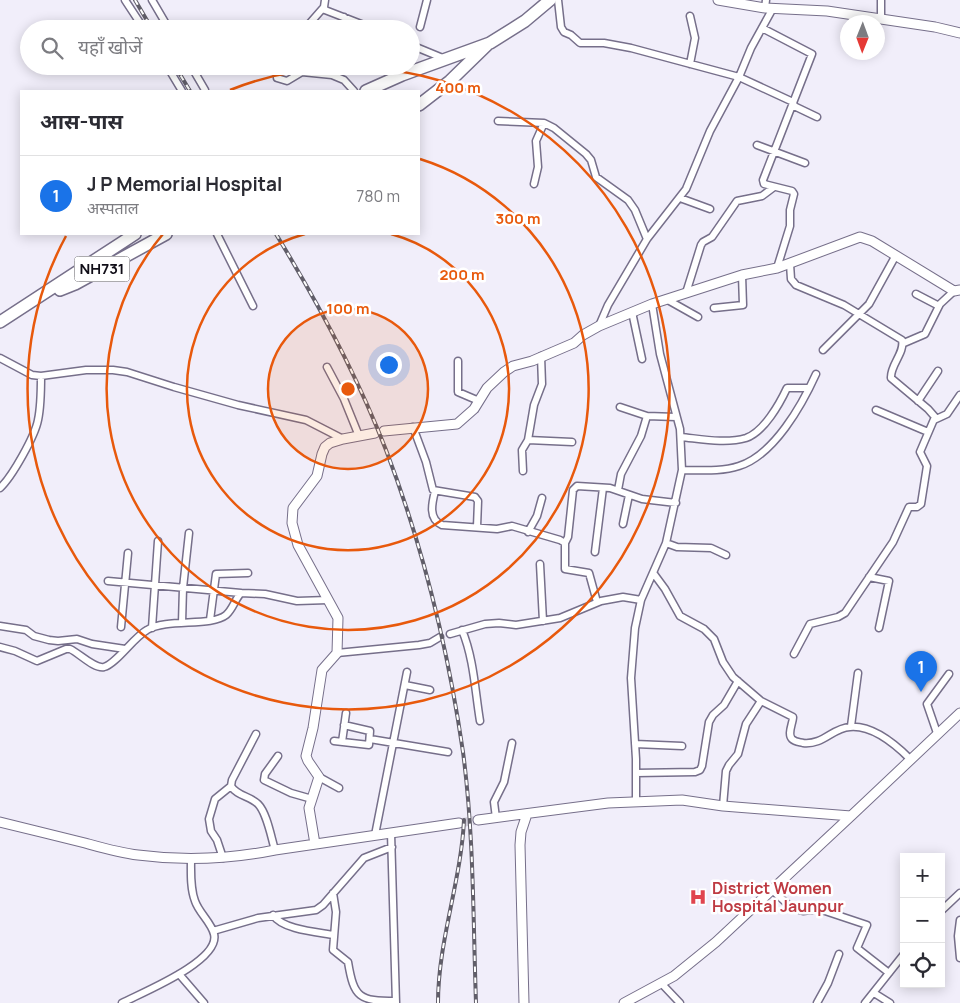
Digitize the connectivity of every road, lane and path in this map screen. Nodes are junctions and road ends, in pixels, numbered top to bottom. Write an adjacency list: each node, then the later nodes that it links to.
1 (125, 0): 14 (street)
2 (152, 0): 15 (street)
3 (427, 0): 20 (street)
4 (550, 0): 23 (highway)
5 (558, 0): 26 (street)
6 (718, 0): 9 (street)
7 (881, 0): 11 (street)
8 (325, 4): 13 (street); 16 (street)
9 (768, 5): 10 (street); 21 (street)
10 (854, 15)
11 (881, 15)
12 (690, 16): 26 (street)
13 (344, 17): 17 (street); 18 (street)
14 (138, 20)
15 (164, 20)
16 (312, 20)
17 (344, 20)
18 (352, 20)
19 (885, 20): 22 (street)
20 (420, 27)
21 (762, 28): 34 (street); 39 (street)
22 (960, 33)
23 (490, 42): 25 (highway); 40 (highway)
24 (420, 49): 25 (street)
25 (445, 59): 27 (highway)
26 (690, 64): 34 (street)
27 (420, 68)
28 (172, 75): 35 (street)
29 (196, 75): 36 (street)
30 (277, 75): 31 (street)
31 (298, 75)
32 (332, 75): 37 (street)
33 (402, 75): 38 (highway)
34 (738, 77): 39 (street); 49 (street)
35 (181, 90)
36 (205, 90)
37 (353, 90)
38 (368, 90)
39 (793, 102): 41 (street); 45 (street)
40 (420, 104)
41 (817, 116)
42 (498, 121): 43 (street)
43 (544, 123): 47 (street); 54 (street)
44 (757, 145): 45 (street)
45 (774, 152): 46 (street); 48 (street)
46 (804, 163)
47 (534, 184)
48 (774, 187): 57 (street); 60 (street)
49 (680, 198): 50 (street); 54 (street)
50 (710, 209)
51 (133, 235): 62 (highway, NH731)
52 (164, 235): 62 (highway, NH731)
53 (218, 235): 65 (street)
54 (647, 239): 72 (street)
55 (896, 255): 56 (street); 59 (street); 69 (street)
56 (790, 264): 57 (street); 69 (street)
57 (777, 268): 58 (street)
58 (742, 275): 60 (street); 67 (street)
59 (957, 290): 66 (street)
60 (686, 293): 63 (street)
61 (916, 294): 66 (street)
62 (40, 297): 71 (highway, NH731)
63 (666, 299): 64 (street); 70 (street)
64 (652, 304): 68 (street); 90 (street)
65 (253, 306)
66 (939, 306): 73 (street)
67 (714, 308)
68 (632, 312): 72 (street); 77 (street)
69 (859, 314): 73 (street); 74 (street)
70 (698, 317)
71 (0, 322)
72 (599, 326): 75 (street)
73 (904, 343): 86 (street)
74 (823, 350)
75 (541, 356): 85 (street); 97 (street)
76 (0, 358): 82 (street)
77 (642, 359)
78 (458, 361): 85 (street)
79 (327, 368): 94 (street)
80 (938, 371): 86 (street)
81 (816, 374): 83 (street)
82 (41, 376): 96 (street); 101 (street)
83 (809, 388): 95 (street); 99 (street)
84 (960, 394): 91 (street)
85 (479, 401): 92 (street)
86 (918, 401): 91 (street)
87 (620, 407): 89 (street)
88 (876, 410): 93 (street)
89 (647, 416): 90 (street); 103 (street)
90 (676, 417): 95 (street)
91 (934, 420): 93 (street)
92 (413, 427): 94 (street); 104 (street)
93 (928, 432): 121 (street)
94 (359, 436): 96 (street)
95 (681, 437): 99 (street)
96 (342, 439): 128 (street)
97 (528, 440): 98 (street); 100 (street)
98 (572, 442)
99 (682, 470): 107 (street)
100 (523, 471)
101 (0, 488)
102 (603, 488): 103 (street); 113 (street); 115 (street)
103 (618, 490): 105 (street)
104 (435, 491): 109 (street); 109 (street)
105 (629, 494): 107 (street); 108 (street)
106 (542, 498): 110 (street)
107 (676, 503): 114 (street)
108 (623, 524)
109 (477, 527): 110 (street)
110 (528, 532): 113 (street)
111 (189, 533): 125 (street)
112 (158, 541): 124 (street)
113 (565, 543): 130 (street)
114 (666, 543): 117 (street); 120 (street)
115 (595, 552)
116 (128, 554): 123 (street)
117 (726, 555)
118 (540, 564): 132 (street)
119 (248, 573): 126 (street)
120 (654, 574): 129 (street); 150 (street)
121 (869, 577): 137 (street); 146 (street)
122 (108, 581): 123 (street)
123 (125, 583): 124 (street); 135 (street)
124 (155, 585): 125 (street); 136 (street)
125 (183, 588): 126 (street); 133 (street)
126 (213, 590): 127 (street); 131 (street)
127 (241, 592): 128 (street); 131 (street)
128 (328, 600): 145 (street)
129 (641, 600): 130 (street); 164 (street)
130 (597, 602): 132 (street)
131 (210, 620): 133 (street)
132 (543, 621): 138 (street)
133 (182, 623): 136 (street)
134 (0, 626): 141 (street)
135 (120, 627)
136 (152, 628): 144 (street)
137 (878, 628)
138 (462, 630): 139 (street); 156 (street)
139 (450, 634)
140 (440, 637): 145 (street)
141 (73, 639): 143 (street); 144 (street)
142 (0, 647): 143 (street)
143 (66, 649): 144 (street)
144 (125, 649)
145 (337, 653): 170 (street)
146 (794, 654)
147 (407, 672): 151 (street)
148 (858, 673): 158 (street)
149 (949, 674): 159 (street)
150 (738, 681): 153 (street); 169 (street)
151 (405, 685): 152 (street); 162 (street)
152 (430, 690)
153 (761, 701): 158 (street); 175 (street)
154 (346, 713): 157 (street)
155 (960, 713): 159 (street)
156 (480, 721)
157 (344, 725): 161 (street); 161 (street)
158 (851, 726): 168 (street)
159 (937, 733): 168 (street)
160 (256, 734): 171 (street)
161 (370, 739): 162 (street)
162 (394, 743): 166 (street); 183 (street)
163 (512, 743): 178 (street)
164 (635, 744): 165 (street); 169 (street)
165 (682, 746)
166 (448, 752)
167 (278, 756): 173 (street)
168 (910, 760): 177 (street)
169 (636, 773): 174 (street)
170 (319, 777): 172 (street); 173 (street)
171 (231, 786): 186 (street); 188 (street)
172 (339, 788)
173 (312, 799): 184 (street)
174 (636, 802): 175 (street); 176 (street)
175 (723, 806): 177 (street)
176 (527, 814): 178 (street); 209 (street)
177 (851, 816): 189 (street)
178 (496, 818): 179 (street)
179 (478, 820)
180 (0, 822): 187 (street)
181 (459, 823): 182 (street)
182 (391, 833): 183 (street); 185 (street)
183 (375, 835): 184 (street)
184 (315, 844): 186 (street)
185 (392, 847): 190 (street); 205 (street)
186 (275, 850): 188 (street)
187 (191, 858): 188 (street); 195 (street)
188 (223, 858)
189 (772, 890): 200 (street); 202 (street)
190 (333, 893): 193 (street); 196 (street)
191 (960, 893): 192 (street)
192 (945, 907)
193 (273, 915): 195 (street); 196 (street)
194 (960, 924): 198 (street)
195 (213, 931): 201 (street)
196 (334, 935): 204 (street)
197 (839, 954): 211 (street)
198 (960, 958)
199 (900, 959): 200 (street)
200 (889, 973): 203 (street)
201 (179, 974): 207 (street); 208 (street)
202 (661, 983): 206 (street); 210 (street)
203 (874, 993): 212 (street); 213 (street)
204 (363, 1000): 205 (street)
205 (396, 1002)
206 (679, 1002)
207 (122, 1003)
208 (204, 1003)
209 (524, 1003)
210 (624, 1003)
211 (817, 1003)
212 (865, 1003)
213 (890, 1003)

